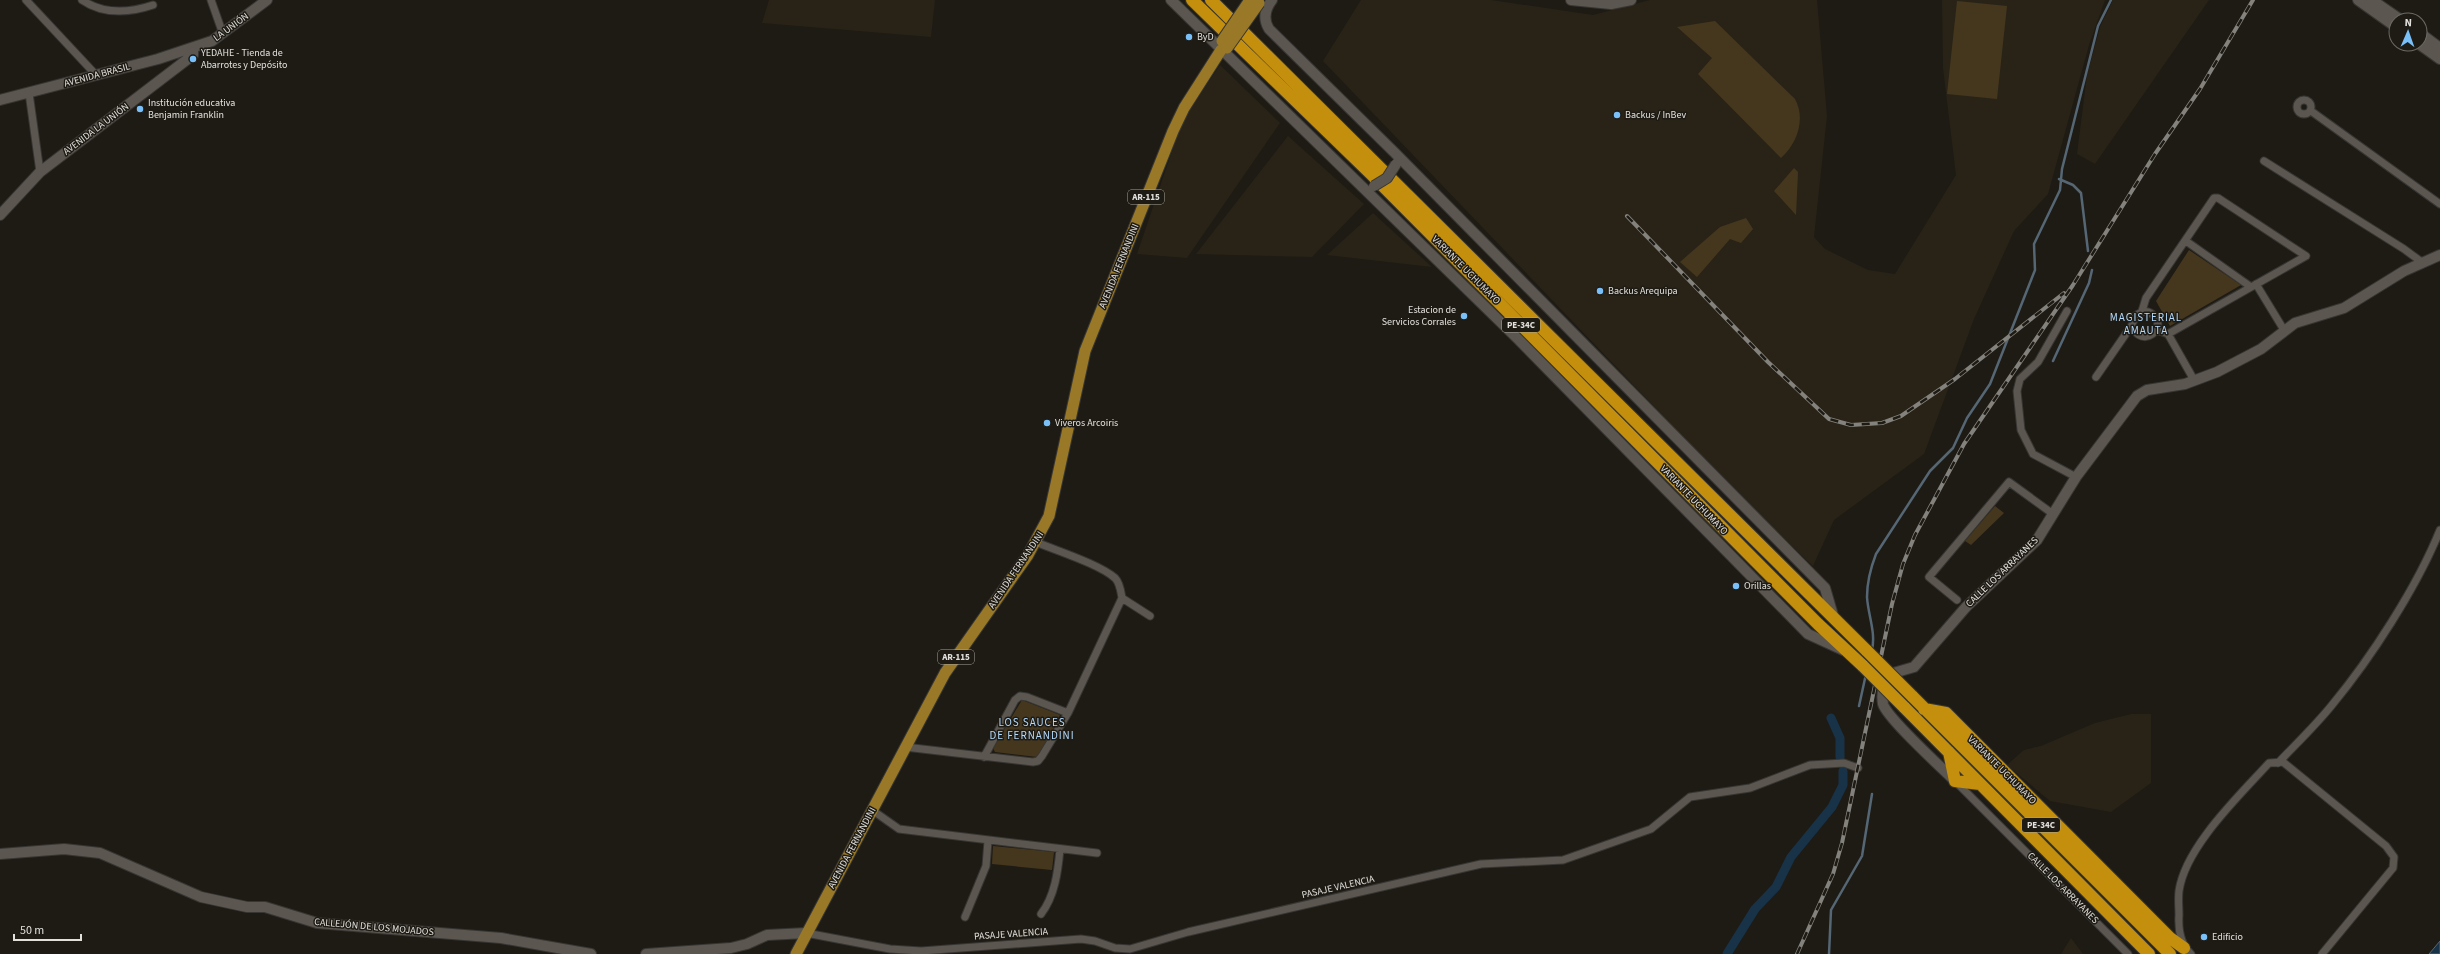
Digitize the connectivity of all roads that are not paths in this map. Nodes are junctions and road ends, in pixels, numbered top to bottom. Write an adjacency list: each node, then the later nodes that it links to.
1 (26, 0): 24 (street)
2 (82, 0): 14 (street)
3 (211, 0): 17 (street)
4 (267, 0): 17 (main road, LA UNIÓN)
5 (1171, 0): 19 (main road, VARIANTE UCHUMAYO)
6 (1192, 0): 54 (highway, VARIANTE UCHUMAYO / PE-34C)
7 (1211, 0): 53 (highway, VARIANTE UCHUMAYO / PE-34C)
8 (1272, 0): 28 (main road, VARIANTE UCHUMAYO)
9 (1571, 0): 10 (main road)
10 (1631, 0)
11 (2358, 0): 16 (main road)
12 (2372, 0): 15 (main road)
13 (1257, 1): 19 (main road, AVENIDA FERNANDINI, bridge)
14 (153, 5)
15 (2389, 12)
16 (2388, 21)
17 (223, 34): 21 (main road, LA UNIÓN)
18 (2428, 39): 20 (main road)
19 (1223, 46): 31 (main road, VARIANTE UCHUMAYO); 49 (main road, AVENIDA FERNANDINI / AR-115)
20 (2440, 48)
21 (193, 49): 24 (main road, AVENIDA BRASIL); 30 (main road, AVENIDA LA UNIÓN)
22 (2428, 50): 23 (main road)
23 (2440, 59)
24 (97, 76): 25 (main road, AVENIDA BRASIL)
25 (29, 93): 26 (main road, AVENIDA BRASIL); 30 (street)
26 (0, 100)
27 (2311, 111): 32 (street)
28 (1395, 153): 31 (main road, bridge); 53 (main road, VARIANTE UCHUMAYO)
29 (2264, 161): 36 (street)
30 (40, 172): 33 (main road, AVENIDA LA UNIÓN)
31 (1363, 186): 54 (main road, VARIANTE UCHUMAYO)
32 (2440, 204)
33 (0, 215)
34 (2186, 241): 37 (street); 37 (street); 38 (street)
35 (2440, 255): 36 (main road, CALLE LOS ARRAYANES)
36 (2423, 263): 42 (main road, CALLE LOS ARRAYANES)
37 (2254, 285): 42 (street); 43 (street)
38 (2142, 311): 40 (street); 41 (street)
39 (2067, 312): 46 (street)
40 (2132, 325): 41 (street); 44 (street)
41 (2157, 330): 43 (street)
42 (2284, 330): 45 (main road, CALLE LOS ARRAYANES)
43 (2168, 334): 45 (street)
44 (2096, 377)
45 (2194, 380): 46 (main road, CALLE LOS ARRAYANES)
46 (2076, 476): 47 (main road, CALLE LOS ARRAYANES)
47 (2053, 514): 51 (street); 62 (main road, CALLE LOS ARRAYANES)
48 (2440, 530): 60 (street)
49 (1036, 542): 50 (street); 57 (main road, AVENIDA FERNANDINI / AR-115)
50 (1122, 598): 52 (street); 56 (street)
51 (1957, 600)
52 (1150, 616)
53 (1834, 619): 55 (highway, VARIANTE UCHUMAYO / PE-34C, bridge)
54 (1849, 652): 58 (highway, VARIANTE UCHUMAYO / PE-34C, bridge)
55 (1924, 709): 72 (highway, VARIANTE UCHUMAYO / PE-34C); 73 (highway)
56 (1068, 713): 59 (street); 59 (street)
57 (905, 747): 59 (street); 64 (main road, AVENIDA FERNANDINI / AR-115)
58 (1949, 752): 62 (highway); 63 (highway, VARIANTE UCHUMAYO / PE-34C)
59 (984, 757)
60 (2278, 763): 73 (street); 80 (street)
61 (1858, 768): 71 (street, PASAJE VALENCIA)
62 (1955, 781): 63 (highway); 77 (street, CALLE LOS ARRAYANES)
63 (1980, 784): 78 (highway, VARIANTE UCHUMAYO / PE-34C)
64 (872, 810): 65 (street); 71 (main road, AVENIDA FERNANDINI / AR-115)
65 (988, 841): 66 (street); 70 (street)
66 (1060, 849): 67 (street); 69 (street)
67 (1098, 853)
68 (0, 854): 74 (main road, CALLEJÓN DE LOS MOJADOS)
69 (1041, 914)
70 (965, 916)
71 (806, 933): 75 (main road); 76 (main road, AVENIDA FERNANDINI / AR-115)
72 (2155, 938): 73 (highway); 79 (highway, VARIANTE UCHUMAYO / PE-34C)
73 (2186, 952)
74 (591, 954)
75 (646, 954)
76 (796, 954)
77 (2128, 954)
78 (2149, 954)
79 (2170, 954)
80 (2322, 954)

